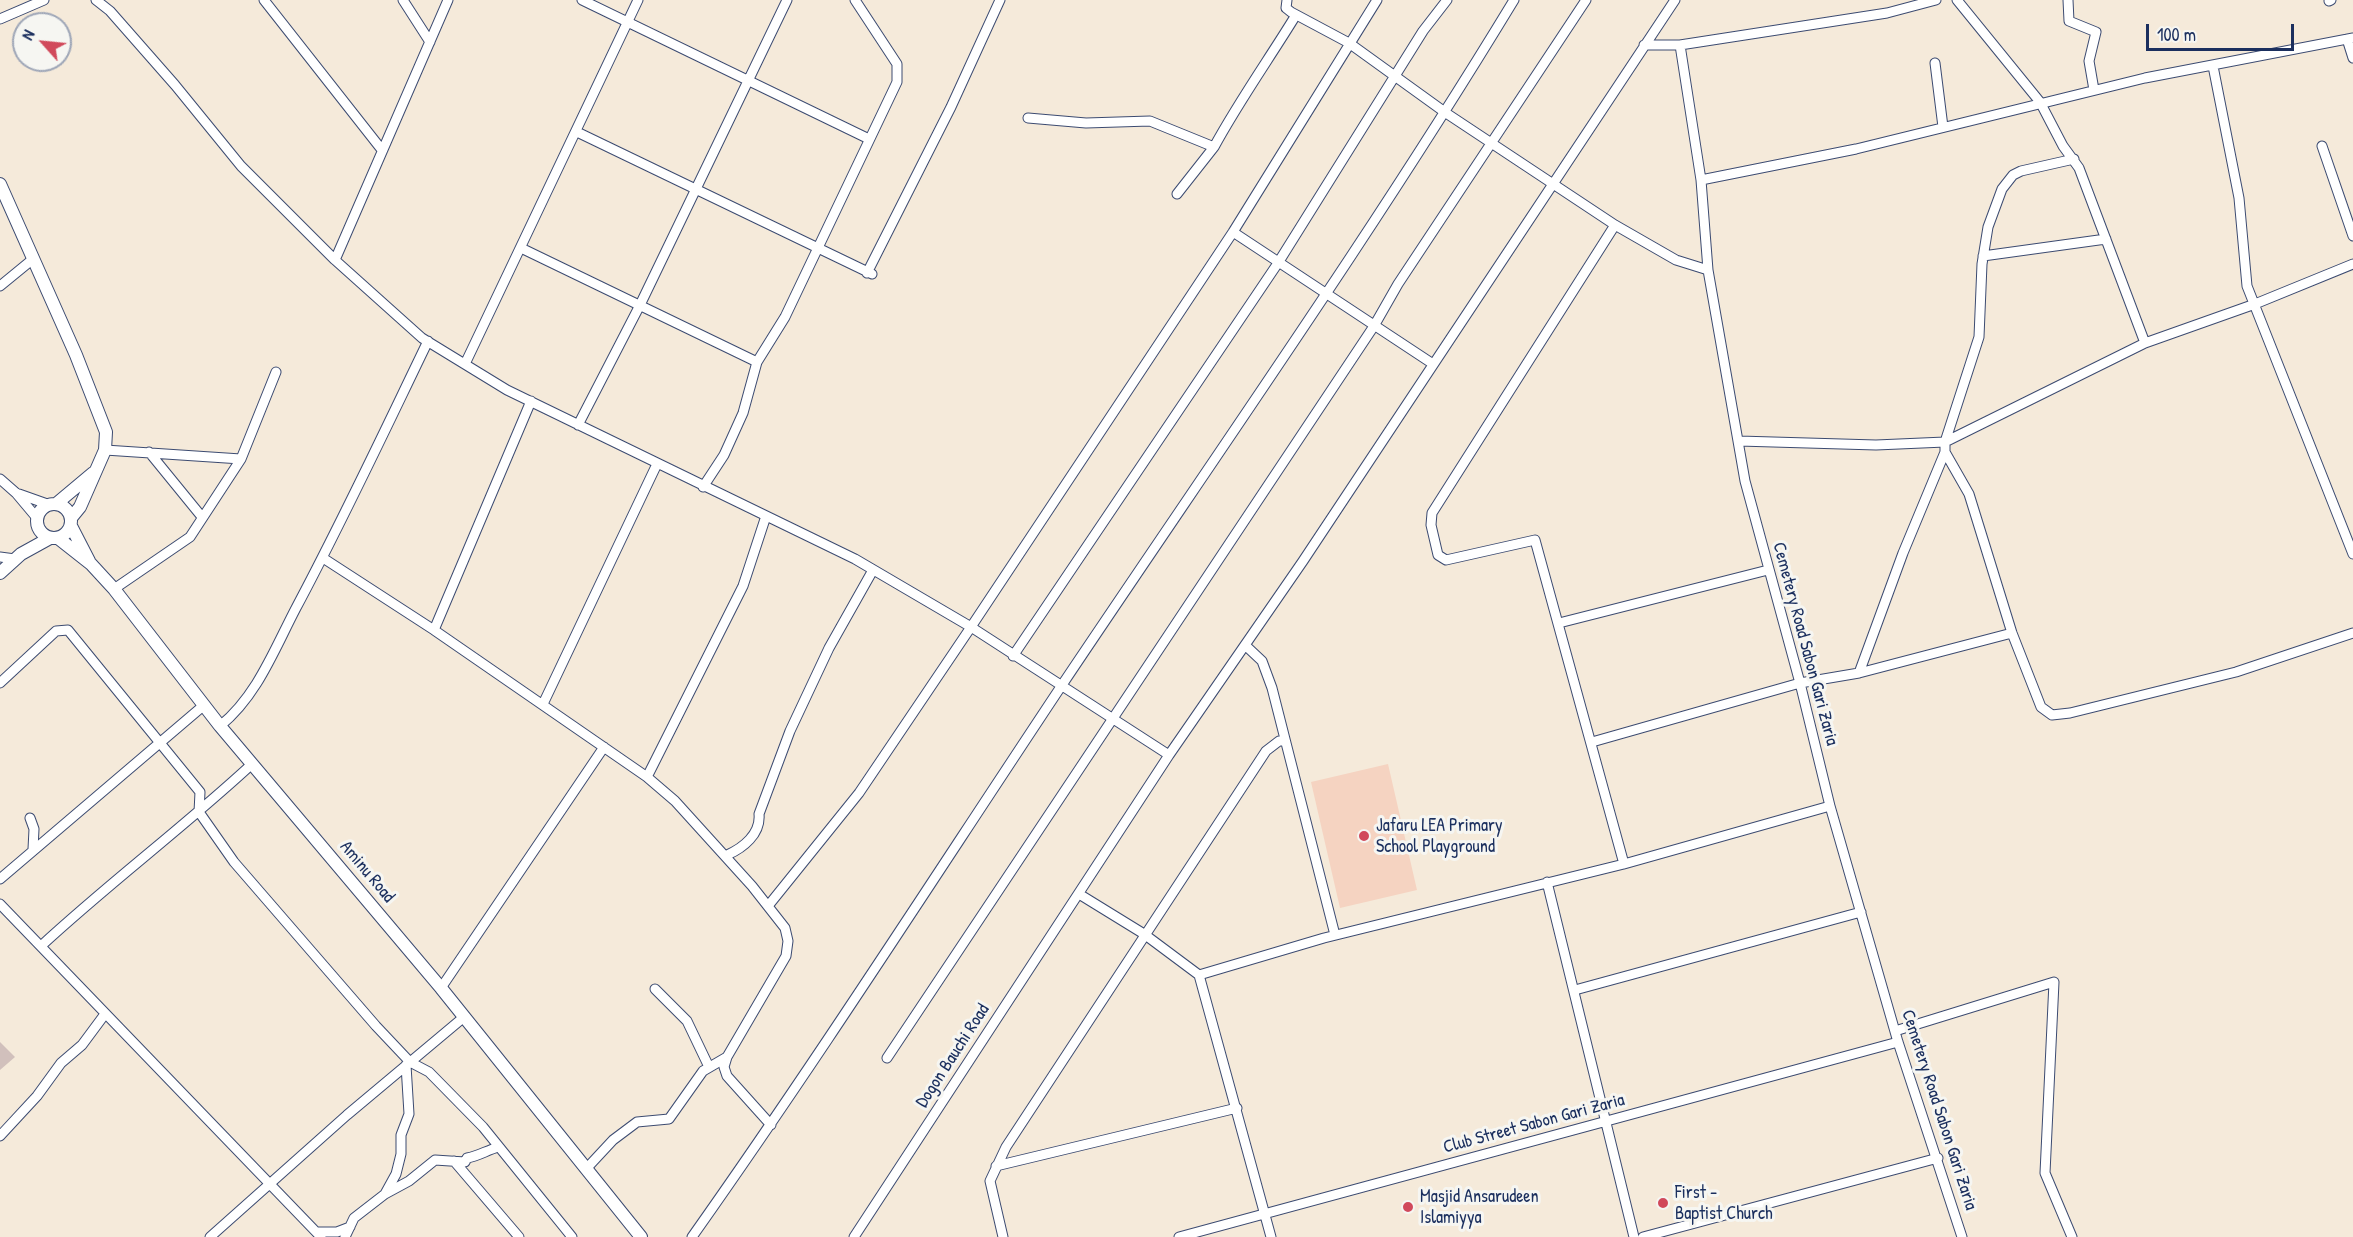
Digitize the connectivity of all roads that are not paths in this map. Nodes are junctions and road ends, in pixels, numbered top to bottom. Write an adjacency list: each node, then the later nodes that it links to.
1 (44, 0): 21 (street)
2 (96, 0): 58 (street)
3 (264, 0): 43 (street)
4 (403, 0): 24 (street)
5 (448, 0): 24 (street)
6 (582, 0): 22 (street)
7 (638, 0): 22 (street)
8 (787, 0): 32 (street)
9 (855, 0): 39 (street)
10 (1000, 0): 55 (street)
11 (1287, 0): 20 (street)
12 (1377, 0): 25 (street)
13 (1447, 0): 31 (street)
14 (1514, 0): 35 (street)
15 (1586, 0): 40 (street)
16 (1936, 0): 27 (street)
17 (1956, 0): 34 (street)
18 (2068, 0): 33 (street)
19 (1673, 1): 26 (street, Dogon Bauchi Road)
20 (1296, 15): 25 (street); 42 (street)
21 (0, 19)
22 (627, 23): 32 (street); 38 (street)
23 (2350, 38): 28 (street); 30 (street)
24 (430, 42): 43 (street)
25 (1349, 43): 31 (street); 51 (street)
26 (1644, 45): 27 (street); 47 (street, Dogon Bauchi Road)
27 (1680, 45): 45 (street, Cemetery Road Sabon Gari Zaria)
28 (2353, 58)
29 (1935, 63): 37 (street)
30 (2213, 66): 33 (street); 64 (street)
31 (1395, 78): 35 (street); 59 (street)
32 (748, 79): 39 (street); 48 (street)
33 (2094, 90): 34 (street)
34 (2040, 102): 37 (street); 44 (street)
35 (1446, 113): 40 (street); 63 (street)
36 (1028, 118): 42 (street)
37 (1943, 127): 45 (street)
38 (577, 132): 48 (street); 54 (street)
39 (870, 139): 55 (street)
40 (1491, 144): 47 (street); 66 (street)
41 (2322, 146): 52 (street)
42 (1214, 147): 49 (street)
43 (382, 150): 58 (street)
44 (2074, 159): 53 (street); 56 (street)
45 (1701, 180): 61 (street, Cemetery Road Sabon Gari Zaria)
46 (0, 184): 57 (street)
47 (1553, 186): 50 (street); 71 (street, Dogon Bauchi Road)
48 (695, 188): 55 (street); 65 (street)
49 (1177, 194)
50 (1616, 225): 61 (street); 101 (street)
51 (1233, 232): 59 (street); 102 (street)
52 (2353, 236)
53 (2106, 239): 56 (street); 68 (street)
54 (521, 248): 65 (street); 70 (street)
55 (818, 248): 69 (street)
56 (1983, 256): 76 (street)
57 (33, 259): 62 (street); 77 (street)
58 (335, 260): 67 (street)
59 (1278, 263): 63 (street); 107 (street)
60 (2353, 264): 64 (street)
61 (1708, 270): 75 (street, Cemetery Road Sabon Gari Zaria)
62 (0, 286)
63 (1325, 294): 66 (street); 111 (street)
64 (2255, 304): 68 (street); 92 (street)
65 (639, 305): 69 (street); 74 (street)
66 (1374, 326): 71 (street); 114 (street)
67 (428, 341): 70 (street); 95 (street)
68 (2145, 343): 76 (street)
69 (757, 362): 84 (street)
70 (465, 364): 73 (street)
71 (1433, 364): 106 (street, Dogon Bauchi Road)
72 (276, 372): 80 (street)
73 (531, 401): 74 (street); 103 (street)
74 (578, 425): 81 (street)
75 (1739, 441): 76 (street); 98 (street, Cemetery Road Sabon Gari Zaria)
76 (1945, 442): 79 (street)
77 (105, 450): 78 (street); 82 (street)
78 (149, 452): 80 (street); 88 (street)
79 (1945, 452): 104 (street); 108 (street)
80 (241, 459): 88 (street)
81 (657, 464): 84 (street); 112 (street)
82 (94, 472): 86 (street); 89 (street)
83 (0, 479): 85 (street)
84 (703, 487): 87 (street)
85 (16, 493): 86 (street); 90 (street)
86 (53, 504): 89 (street); 90 (street)
87 (766, 516): 97 (street); 122 (street)
88 (202, 517): 100 (street)
89 (71, 522): 91 (street); 96 (street)
90 (38, 523): 91 (street); 93 (street)
91 (54, 538): 93 (street); 96 (street, Aminu Road)
92 (2353, 554)
93 (18, 556): 94 (street); 99 (street)
94 (0, 557)
95 (322, 558): 103 (street); 115 (street)
96 (91, 564): 100 (street, Aminu Road)
97 (873, 570): 102 (street); 127 (street)
98 (1768, 570): 101 (street); 109 (street, Cemetery Road Sabon Gari Zaria)
99 (0, 573)
100 (114, 589): 113 (street, Aminu Road)
101 (1559, 623): 117 (street)
102 (971, 627): 107 (street); 133 (street)
103 (434, 630): 112 (street)
104 (2012, 633): 105 (street); 108 (street)
105 (2353, 633)
106 (1245, 645): 116 (street); 120 (street, Dogon Bauchi Road)
107 (1014, 656): 111 (street)
108 (1859, 673): 109 (street)
109 (1800, 683): 117 (street); 123 (street, Cemetery Road Sabon Gari Zaria)
110 (0, 684): 118 (street)
111 (1062, 686): 114 (street); 152 (street)
112 (543, 704): 119 (street)
113 (203, 706): 115 (street, Aminu Road); 118 (street)
114 (1113, 719): 120 (street); 147 (street)
115 (220, 726): 121 (street, Aminu Road)
116 (1285, 741): 135 (street); 136 (street)
117 (1592, 742): 128 (street)
118 (160, 743): 124 (street); 126 (street)
119 (604, 747): 122 (street); 139 (street)
120 (1169, 755): 131 (street, Dogon Bauchi Road)
121 (252, 764): 124 (street); 139 (street, Aminu Road)
122 (647, 777): 127 (street)
123 (1830, 806): 128 (street); 134 (street, Cemetery Road Sabon Gari Zaria)
124 (199, 812): 137 (street); 148 (street)
125 (30, 818): 126 (street)
126 (33, 849): 129 (street)
127 (727, 855): 133 (street)
128 (1624, 864): 130 (street)
129 (0, 879)
130 (1547, 882): 136 (street); 141 (street)
131 (1078, 894): 135 (street); 170 (street, Dogon Bauchi Road)
132 (0, 904): 137 (street)
133 (768, 906): 146 (street)
134 (1861, 912): 141 (street); 144 (street, Cemetery Road Sabon Gari Zaria)
135 (1144, 934): 138 (street); 157 (street)
136 (1335, 935): 138 (street)
137 (41, 946): 142 (street)
138 (1199, 975): 150 (street)
139 (441, 988): 143 (street, Aminu Road)
140 (655, 989): 149 (street)
141 (1575, 990): 151 (street)
142 (105, 1014): 153 (street); 159 (street)
143 (464, 1017): 148 (street); 158 (street, Aminu Road)
144 (1895, 1031): 145 (street, Cemetery Road Sabon Gari Zaria); 177 (street)
145 (1898, 1042): 151 (street, Club Street Sabon Gari Zaria); 155 (street, Cemetery Road Sabon Gari Zaria)
146 (727, 1057): 149 (street); 152 (street)
147 (887, 1058)
148 (408, 1064): 154 (street); 159 (street); 160 (street)
149 (709, 1067): 158 (street)
150 (1238, 1108): 157 (street); 161 (street)
151 (1606, 1122): 161 (street, Club Street Sabon Gari Zaria); 174 (street)
152 (771, 1125): 169 (street)
153 (0, 1136)
154 (499, 1147): 156 (street); 167 (street)
155 (1938, 1158): 175 (street); 176 (street, Cemetery Road Sabon Gari Zaria)
156 (460, 1163): 160 (street); 166 (street)
157 (996, 1166): 171 (street)
158 (586, 1169): 168 (street, Aminu Road)
159 (269, 1184): 163 (street); 164 (street)
160 (385, 1194): 162 (street)
161 (1265, 1212): 172 (street, Club Street Sabon Gari Zaria); 173 (street)
162 (350, 1227): 163 (street); 165 (street)
163 (319, 1235)
164 (210, 1237)
165 (345, 1237)
166 (519, 1237)
167 (573, 1237)
168 (641, 1237)
169 (692, 1237)
170 (854, 1237)
171 (1003, 1237)
172 (1179, 1237)
173 (1271, 1237)
174 (1634, 1237)
175 (1643, 1237)
176 (1962, 1237)
177 (2072, 1237)

